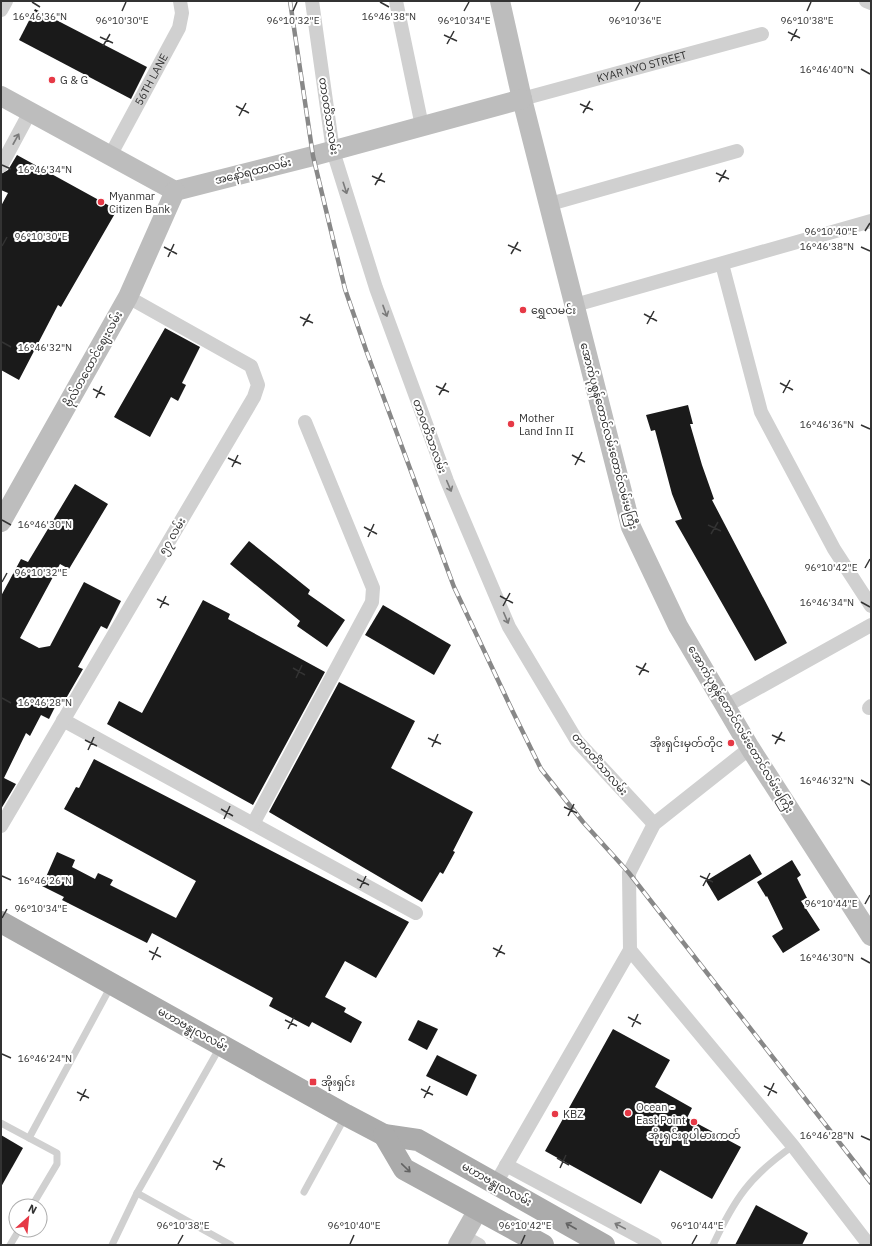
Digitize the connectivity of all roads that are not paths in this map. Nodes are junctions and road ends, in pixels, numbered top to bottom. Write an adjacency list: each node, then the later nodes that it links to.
1 (6, 1): 8 (street)
2 (180, 1): 16 (street, 56TH LANE)
3 (312, 1): 14 (street, တာဝတိံသာလမ်း)
4 (396, 1): 13 (street)
5 (500, 1): 11 (main road, အောက်ပုစွန်တောင်လမ်းတောင်လမ်းမကြီး)
6 (866, 1): 7 (street)
7 (871, 3)
8 (1, 10)
9 (762, 34): 11 (street, KYAR NYO STREET)
10 (1, 96): 12 (main road)
11 (522, 99): 13 (main road, အနော်ရထာလမ်း); 19 (main road, အောက်ပုစွန်တောင်လမ်းတောင်လမ်းမကြီး)
12 (30, 112): 16 (main road); 17 (street, one-way to 12)
13 (422, 126): 14 (main road, အနော်ရထာလမ်း)
14 (333, 151): 18 (main road, အနော်ရထာလမ်း); 32 (street, တာဝတိံသာလမ်း, one-way to 32)
15 (737, 151): 19 (street)
16 (110, 156): 18 (main road)
17 (1, 166)
18 (175, 191): 22 (main road, ဗိုလ်တထောင်ဈေးလမ်း)
19 (550, 204): 23 (main road, အောက်ပုစွန်တောင်လမ်းတောင်လမ်းမကြီး)
20 (871, 221): 21 (street)
21 (722, 264): 23 (street); 26 (street)
22 (128, 297): 25 (main road, ဗိုလ်တထောင်ဈေးလမ်း); 29 (street, ၅၇ လမ်း)
23 (575, 305): 28 (main road, အောက်ပုစွန်တောင်လမ်းတောင်လမ်းမကြီး)
24 (305, 422): 31 (street)
25 (1, 522)
26 (871, 606)
27 (871, 624): 28 (street)
28 (726, 706): 30 (main road, အောက်ပုစွန်တောင်လမ်းတောင်လမ်းမကြီး)
29 (63, 720): 31 (street); 33 (street, ၅၇ လမ်း)
30 (750, 748): 32 (street); 36 (main road, အောက်ပုစွန်တောင်လမ်းတောင်လမ်းမကြီး)
31 (253, 824): 34 (street)
32 (654, 824): 37 (street)
33 (1, 826)
34 (416, 913)
35 (5, 927): 38 (main road, မဟာဗန္ဓုလလမ်း)
36 (871, 936)
37 (630, 950): 44 (street); 45 (street)
38 (112, 984): 39 (main road, မဟာဗန္ဓုလလမ်း); 43 (lane)
39 (222, 1045): 40 (main road, မဟာဗန္ဓုလလမ်း); 48 (lane)
40 (346, 1115): 42 (main road, မဟာဗန္ဓုလလမ်း); 47 (lane)
41 (1, 1123): 43 (lane)
42 (384, 1136): 46 (main road, မဟာဗန္ဓုလလမ်း); 50 (main road, မဟာဗန္ဓုလလမ်း, one-way to 50)
43 (29, 1138): 49 (lane)
44 (793, 1146): 57 (lane); 58 (street)
45 (506, 1165): 46 (street); 56 (street, one-way to 45)
46 (496, 1184): 55 (main road, မဟာဗန္ဓုလလမ်း, one-way to 46)
47 (304, 1192)
48 (137, 1193): 52 (lane); 53 (lane)
49 (37, 1198)
50 (478, 1210): 51 (main road); 54 (main road, မဟာဗန္ဓုလလမ်း)
51 (467, 1242)
52 (112, 1245)
53 (231, 1245)
54 (543, 1245)
55 (604, 1245)
56 (655, 1245)
57 (712, 1245)
58 (869, 1245)

